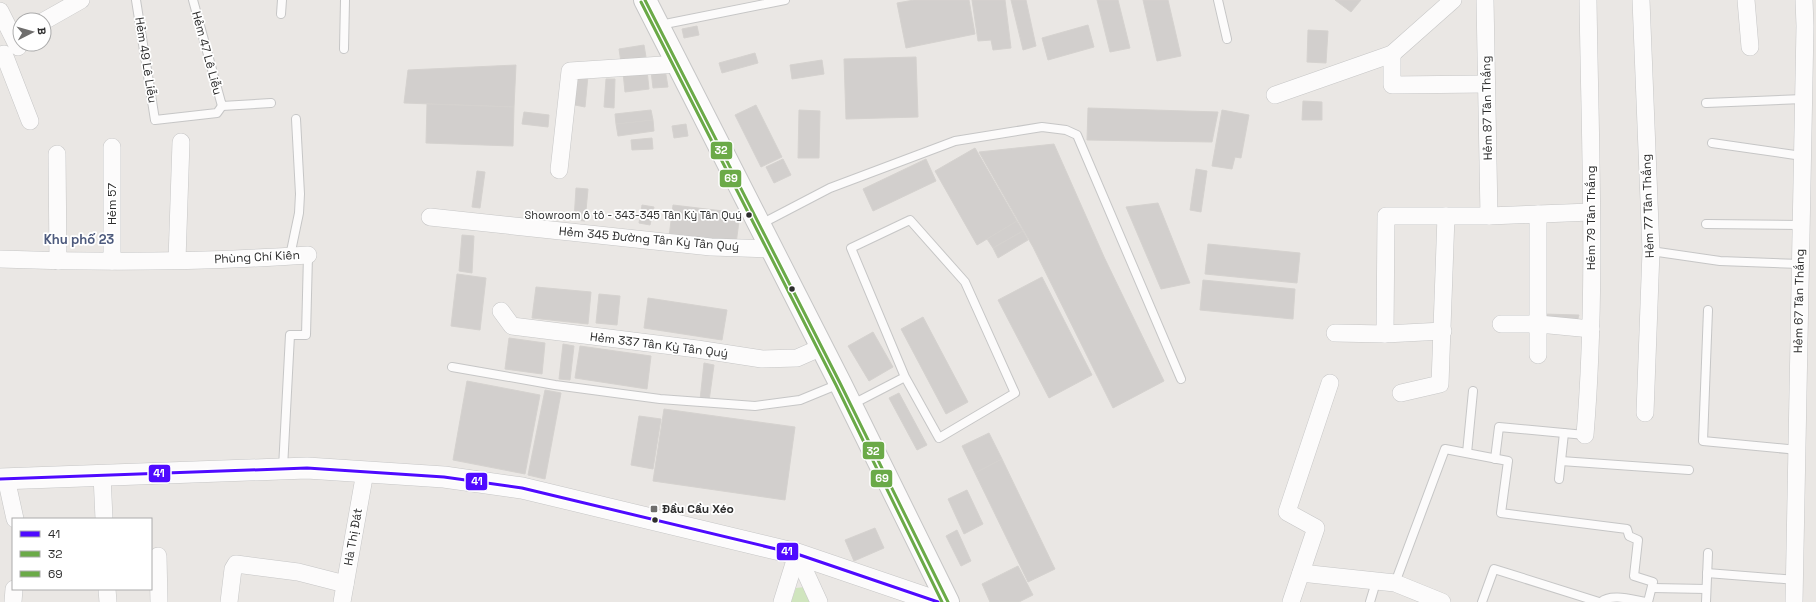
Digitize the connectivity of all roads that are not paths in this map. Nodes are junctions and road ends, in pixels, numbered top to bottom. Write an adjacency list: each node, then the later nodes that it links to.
1 (80, 0): 17 (street)
2 (136, 0): 32 (lane, Hẻm 49 Lê Liễu)
3 (193, 0): 30 (lane, Hẻm 47 Lê Liễu)
4 (282, 0): 16 (lane)
5 (345, 0): 21 (lane)
6 (646, 0): 18 (main road)
7 (785, 0): 18 (lane)
8 (1218, 0): 19 (lane)
9 (1453, 0): 23 (street)
10 (1485, 0): 25 (street, Hẻm 87 Tân Thắng)
11 (1588, 0): 40 (street, Hẻm 79 Tân Thắng)
12 (1641, 0): 49 (street, Hẻm 77 Tân Thắng)
13 (1746, 0): 20 (street)
14 (1804, 0): 27 (street, Hẻm 67 Tân Thắng)
15 (0, 11): 22 (street)
16 (281, 14)
17 (52, 16)
18 (659, 25): 24 (main road)
19 (1227, 39)
20 (1750, 47)
21 (344, 49)
22 (11, 50): 33 (street)
23 (1392, 54): 25 (street); 26 (street)
24 (678, 64): 39 (street); 45 (main road)
25 (1486, 84): 44 (street, Hẻm 87 Tân Thắng)
26 (1275, 95)
27 (1803, 99): 29 (lane); 38 (street, Hẻm 67 Tân Thắng)
28 (271, 103): 30 (lane, Hẻm 47 Lê Liễu)
29 (1706, 103)
30 (222, 106): 32 (lane, Hẻm 47 Lê Liễu)
31 (296, 119): 51 (lane)
32 (155, 120)
33 (30, 121)
34 (181, 142): 53 (street)
35 (1712, 144): 38 (lane)
36 (112, 147): 55 (street, Hẻm 57)
37 (57, 154): 54 (street)
38 (1802, 156): 47 (street, Hẻm 67 Tân Thắng)
39 (558, 170)
40 (1591, 212): 41 (street); 61 (street, Hẻm 79 Tân Thắng)
41 (1538, 214): 44 (street); 60 (street)
42 (430, 216): 48 (street, Hẻm 345 Đường Tân Kỳ Tân Quý)
43 (1446, 216): 44 (street); 62 (street); 64 (street)
44 (1489, 216)
45 (760, 224): 48 (main road); 69 (lane)
46 (1706, 224): 47 (lane)
47 (1801, 225): 56 (street, Hẻm 67 Tân Thắng)
48 (772, 249): 65 (main road)
49 (1651, 252): 56 (lane); 75 (street, Hẻm 77 Tân Thắng)
50 (308, 255): 51 (street, Phùng Chí Kiên); 82 (lane, Phùng Chí Kiên)
51 (290, 256): 53 (street, Phùng Chí Kiên)
52 (0, 260): 54 (street, Phùng Chí Kiên)
53 (177, 260): 55 (street, Phùng Chí Kiên)
54 (58, 261): 55 (street, Phùng Chí Kiên)
55 (112, 261)
56 (1800, 264): 78 (street, Hẻm 67 Tân Thắng)
57 (1708, 310): 78 (lane)
58 (501, 311): 65 (street, Hẻm 337 Tân Kỳ Tân Quý)
59 (1501, 324): 60 (street)
60 (1539, 324): 61 (street); 66 (street)
61 (1590, 329): 77 (street, Hẻm 79 Tân Thắng)
62 (1443, 331): 64 (street); 73 (street)
63 (1335, 333): 64 (street)
64 (1385, 334)
65 (822, 347): 70 (main road)
66 (1538, 355)
67 (452, 367): 70 (lane)
68 (905, 377): 68 (lane); 74 (lane)
69 (1181, 379)
70 (840, 383): 74 (main road)
71 (1330, 383): 93 (street)
72 (1473, 391): 79 (lane)
73 (1401, 393)
74 (850, 405): 111 (main road)
75 (1645, 413)
76 (1564, 433): 77 (lane); 80 (lane); 81 (lane)
77 (1585, 435)
78 (1798, 450): 95 (street, Hẻm 67 Tân Thắng)
79 (1467, 453): 80 (lane); 97 (lane)
80 (1495, 459): 99 (lane)
81 (1561, 461): 83 (lane); 87 (lane)
82 (283, 469): 84 (street); 85 (street)
83 (1690, 470)
84 (365, 472): 90 (street); 98 (street, Hà Thị Đát)
85 (102, 475): 86 (street); 89 (street)
86 (3, 478): 88 (street)
87 (1559, 479)
88 (15, 518)
89 (104, 518)
90 (797, 554): 108 (street); 109 (street); 110 (street)
91 (1708, 554): 94 (lane)
92 (158, 556): 105 (street)
93 (1301, 573): 96 (street); 112 (street)
94 (1707, 574): 95 (lane); 100 (lane)
95 (1796, 580): 119 (street, Hẻm 67 Tân Thắng)
96 (1376, 582): 97 (street); 113 (lane)
97 (1395, 583): 114 (street)
98 (345, 584): 106 (street); 107 (street, Hà Thị Đát)
99 (1653, 588): 100 (lane); 117 (lane)
100 (1706, 589): 118 (lane)
101 (14, 590): 103 (street)
102 (107, 590): 104 (street)
103 (13, 602)
104 (108, 602)
105 (160, 602)
106 (229, 602)
107 (342, 602)
108 (782, 602)
109 (820, 602)
110 (938, 602)
111 (948, 602)
112 (1291, 602)
113 (1370, 602)
114 (1442, 602)
115 (1482, 602): 116 (lane)
116 (1600, 602): 117 (lane)
117 (1647, 602)
118 (1706, 602)
119 (1794, 602)

